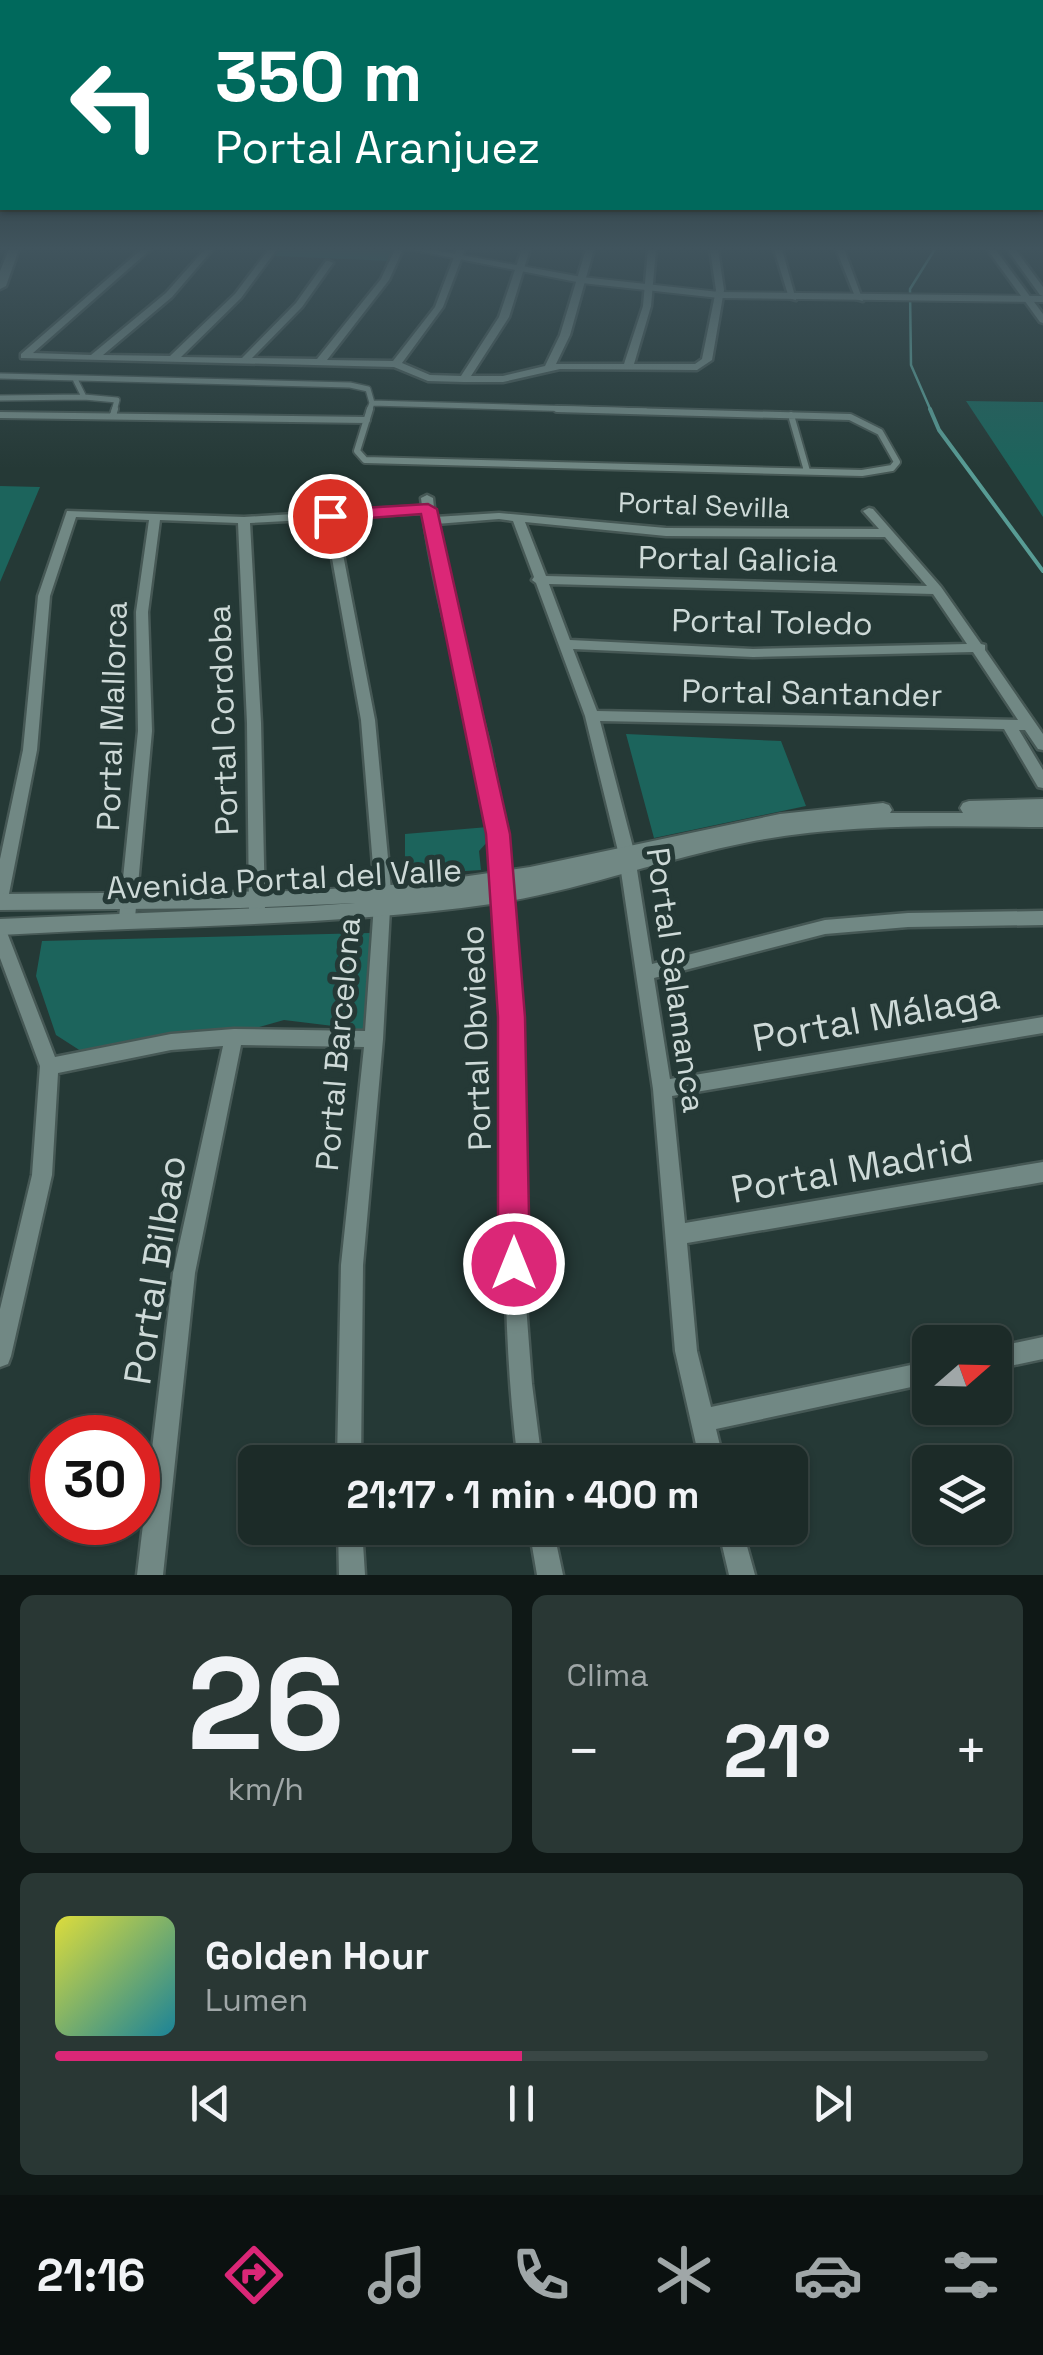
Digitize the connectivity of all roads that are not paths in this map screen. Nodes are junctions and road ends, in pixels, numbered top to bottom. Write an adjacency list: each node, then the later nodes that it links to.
1 (63, 322): 11 (street)
2 (136, 322): 11 (street)
3 (211, 322): 12 (street)
4 (282, 322): 13 (street)
5 (351, 322): 14 (street)
6 (428, 322): 15 (street)
7 (500, 322): 20 (street)
8 (566, 322): 17 (street)
9 (640, 322): 16 (street)
10 (714, 322): 16 (street)
11 (93, 358): 12 (street)
12 (173, 359): 13 (street)
13 (246, 359): 14 (street)
14 (321, 361): 15 (street)
15 (396, 364): 20 (street)
16 (628, 366): 17 (street)
17 (550, 367): 20 (street)
18 (0, 376): 19 (lane)
19 (74, 378): 21 (lane); 23 (lane)
20 (464, 379)
21 (84, 397): 22 (lane); 25 (lane)
22 (0, 398)
23 (372, 403): 26 (lane); 27 (lane)
24 (0, 415): 25 (lane)
25 (113, 415): 27 (lane)
26 (792, 416): 28 (lane); 28 (lane)
27 (367, 420): 28 (lane)
28 (806, 472)
29 (429, 509): 32 (street, Portal Sevilla); 34 (street, Portal Sevilla); 48 (street, Portal Obviedo)
30 (869, 512): 35 (street)
31 (155, 516): 33 (street, Portal Sevilla); 50 (street, Portal Sevilla); 52 (street, Portal Mallorca)
32 (330, 516): 33 (street, Portal Sevilla); 49 (street, Portal Barcelona)
33 (244, 520): 51 (street, Portal Cordoba)
34 (518, 520): 35 (street, Portal Sevilla); 36 (street, Portal Salamanca)
35 (889, 532): 37 (street)
36 (538, 580): 37 (street, Portal Galicia); 38 (street, Portal Salamanca)
37 (937, 590): 39 (street)
38 (564, 644): 39 (street, Portal Toledo); 40 (street, Portal Salamanca)
39 (980, 648): 42 (street)
40 (592, 716): 41 (street, Portal Santander); 47 (street, Portal Salamanca)
41 (1009, 725): 42 (street, Portal Santander); 44 (street)
42 (1030, 725): 43 (street)
43 (1043, 746)
44 (1043, 782)
45 (1043, 806): 47 (street, Avenida Portal del Valle)
46 (1043, 820): 47 (street, Avenida Portal del Valle)
47 (628, 858): 48 (street, Avenida Portal del Valle); 55 (street, Portal Salamanca)
48 (502, 887): 49 (street, Avenida Portal del Valle); 69 (street, Portal Obviedo)
49 (383, 899): 51 (street, Avenida Portal del Valle); 58 (street, Portal Barcelona)
50 (0, 900): 52 (street, Avenida Portal del Valle)
51 (257, 908): 52 (street, Avenida Portal del Valle)
52 (128, 909): 54 (street, Avenida Portal del Valle)
53 (1043, 918): 55 (street)
54 (0, 931): 59 (street)
55 (646, 973): 60 (street, Portal Salamanca)
56 (1043, 1025): 60 (street, Portal Málaga)
57 (234, 1037): 58 (street); 59 (street); 74 (street, Portal Bilbao)
58 (374, 1039): 68 (street, Portal Barcelona)
59 (49, 1066): 65 (street)
60 (662, 1089): 62 (street, Portal Salamanca)
61 (1043, 1172): 62 (street, Portal Madrid)
62 (674, 1236): 67 (street, Portal Salamanca)
63 (1043, 1348): 64 (street)
64 (1012, 1354)
65 (0, 1356)
66 (912, 1376): 67 (street)
67 (701, 1420): 70 (street, Portal Salamanca)
68 (349, 1445)
69 (528, 1445)
70 (708, 1445)
71 (351, 1545): 75 (street)
72 (545, 1545): 76 (street)
73 (734, 1545): 77 (street)
74 (150, 1575)
75 (352, 1575)
76 (550, 1575)
77 (742, 1575)

